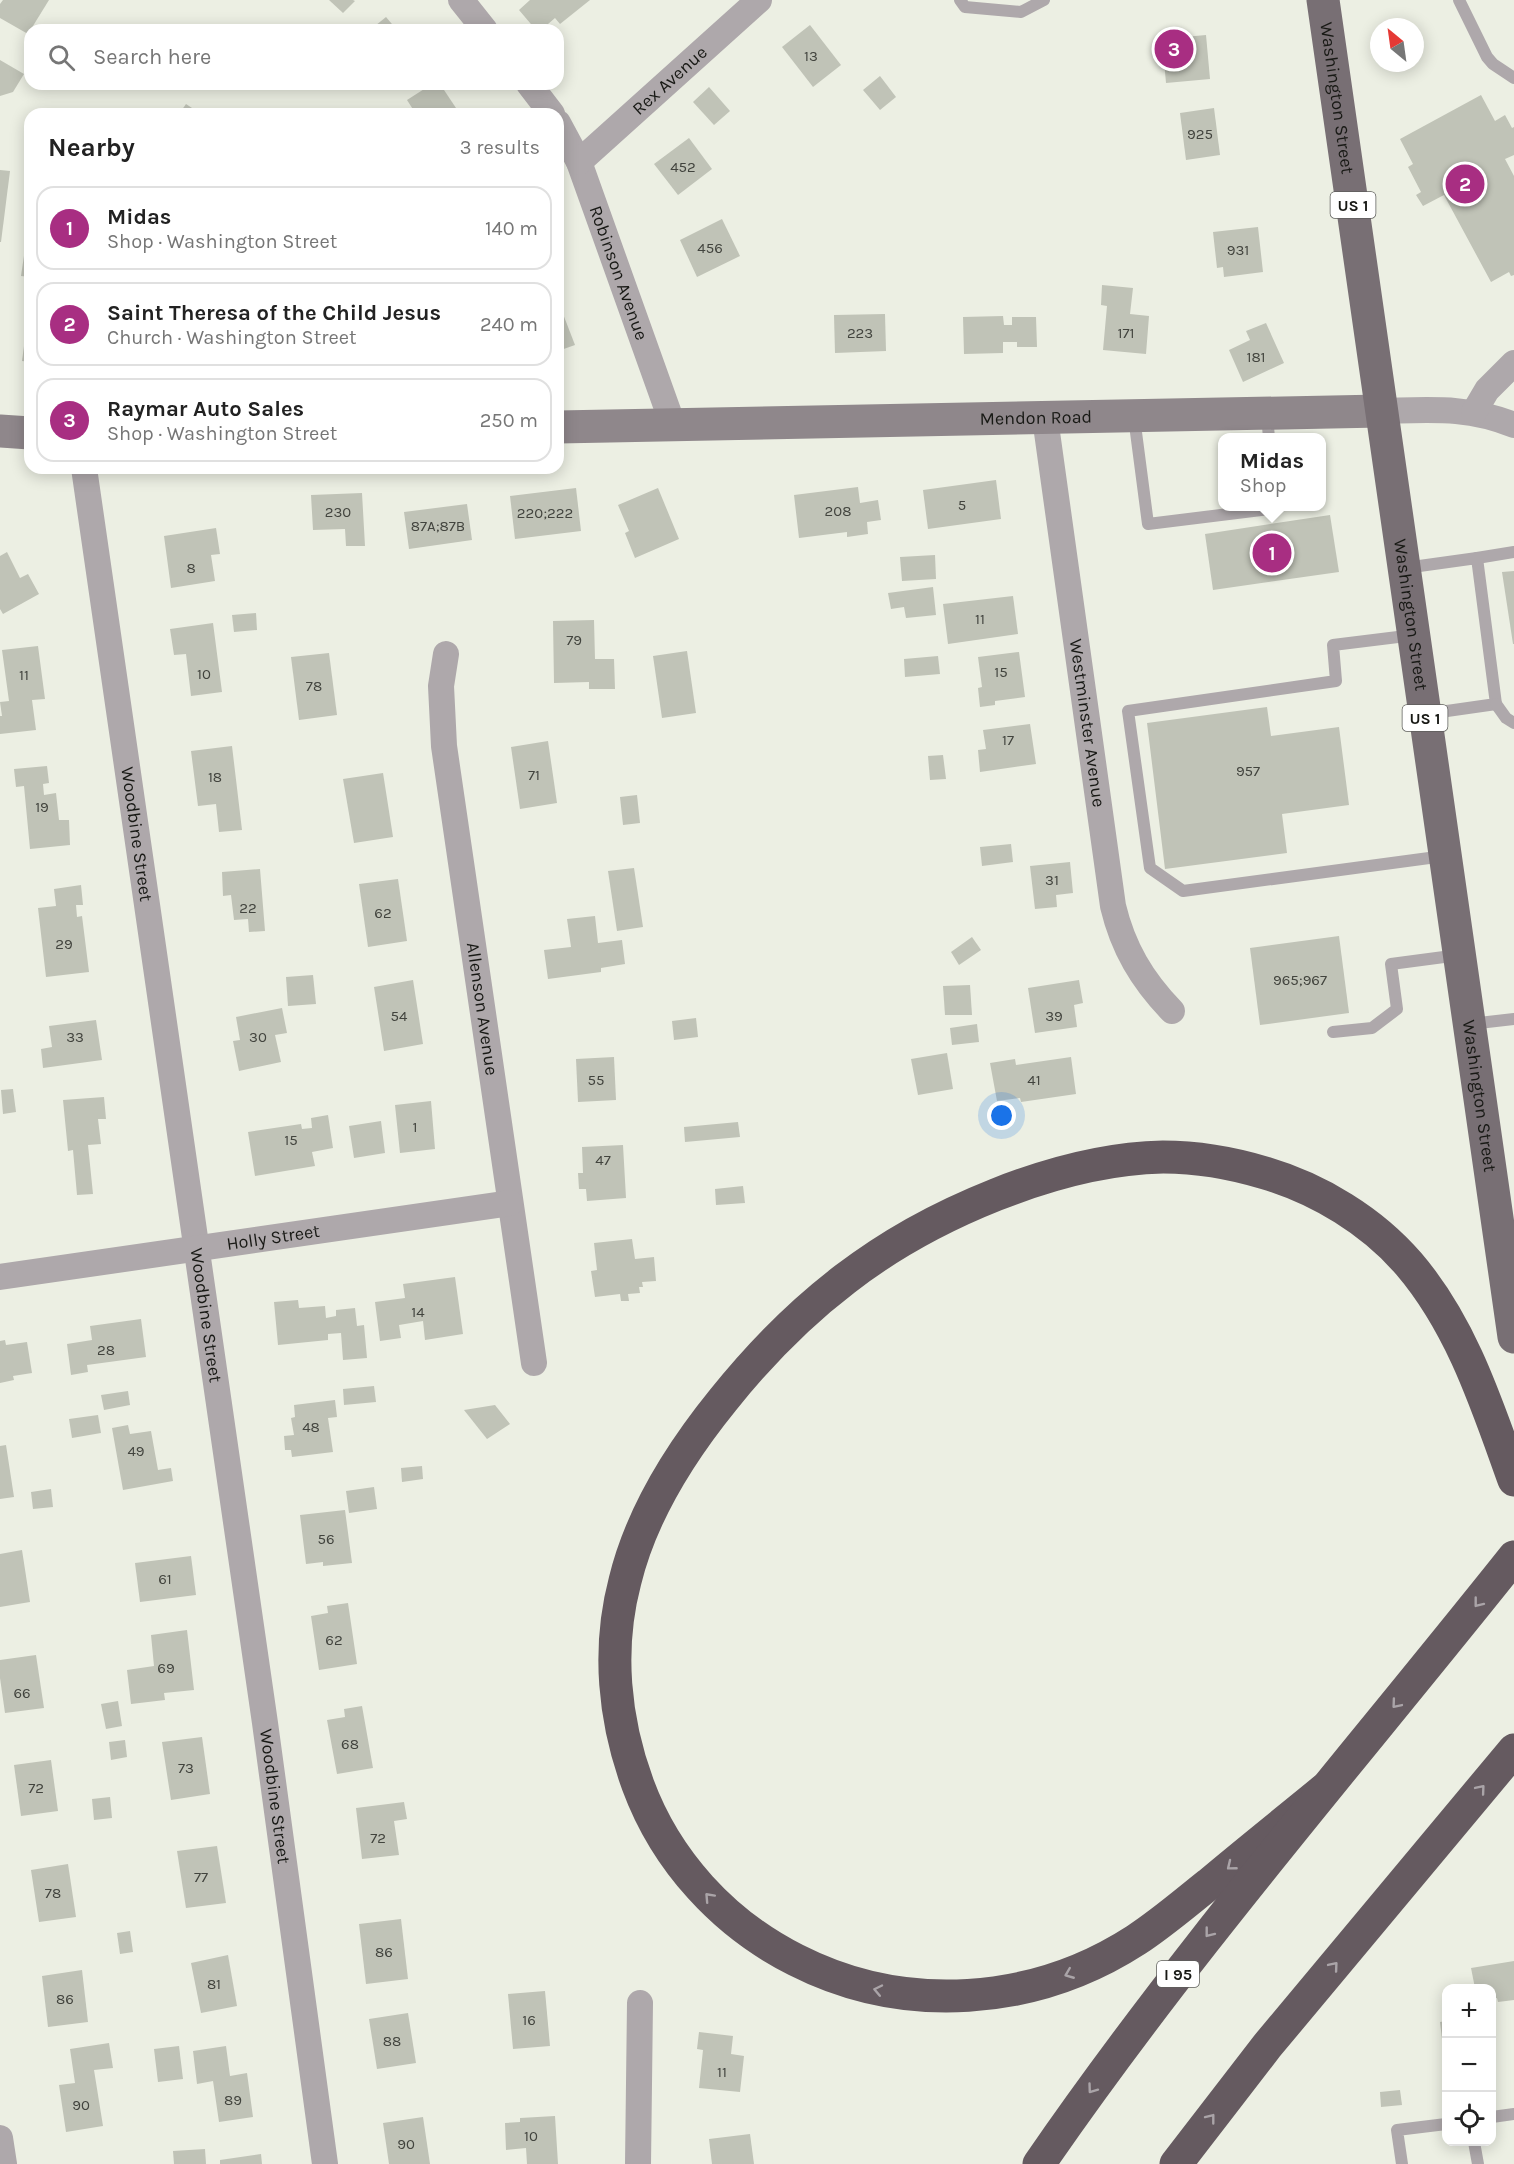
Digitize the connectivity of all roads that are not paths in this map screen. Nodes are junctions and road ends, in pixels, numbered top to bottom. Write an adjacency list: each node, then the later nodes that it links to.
1 (461, 0): 7 (street)
2 (759, 0): 12 (street, Rex Avenue)
3 (960, 0): 4 (lane)
4 (1044, 0)
5 (1323, 0): 14 (main road, Washington Street / US 1)
6 (1459, 0): 8 (lane)
7 (480, 24)
8 (1514, 78)
9 (533, 90): 10 (street)
10 (547, 108)
11 (564, 134): 12 (street, Robinson Avenue)
12 (579, 162): 18 (street, Robinson Avenue)
13 (1514, 363): 15 (street)
14 (1381, 411): 15 (street, Mendon Road); 19 (street, Mendon Road); 28 (main road, Washington Street / US 1)
15 (1474, 412): 20 (street, Mendon Road)
16 (1134, 416): 17 (street, Mendon Road); 19 (street, Mendon Road); 25 (lane)
17 (1045, 418): 18 (street, Mendon Road); 36 (street, Westminster Avenue)
18 (673, 425): 21 (street, Mendon Road)
19 (1268, 425)
20 (1514, 425)
21 (564, 428)
22 (0, 431): 23 (street)
23 (24, 433)
24 (85, 474): 41 (street, Woodbine Street)
25 (1252, 511)
26 (1514, 552): 27 (lane)
27 (1477, 558): 28 (lane); 31 (lane)
28 (1404, 568): 29 (main road, Washington Street / US 1)
29 (1413, 635): 32 (main road, Washington Street / US 1); 34 (lane)
30 (446, 654): 40 (street, Allenson Avenue)
31 (1496, 704): 32 (lane); 33 (lane)
32 (1425, 714): 34 (main road, Washington Street / US 1)
33 (1514, 723)
34 (1445, 856): 35 (main road, Washington Street / US 1)
35 (1460, 955): 38 (main road, Washington Street / US 1); 39 (lane)
36 (1172, 1011)
37 (1514, 1019): 38 (lane)
38 (1469, 1024): 43 (main road, Washington Street / US 1)
39 (1333, 1032)
40 (510, 1203): 41 (street, Holly Street); 44 (street, Allenson Avenue)
41 (197, 1249): 42 (street, Holly Street); 56 (street, Woodbine Street)
42 (0, 1277)
43 (1514, 1337)
44 (534, 1364)
45 (1514, 1480): 48 (highway, one-way to 45)
46 (1514, 1557): 48 (highway, I 95, one-way to 48)
47 (1514, 1750): 59 (highway, one-way to 47)
48 (1325, 1790): 58 (highway, I 95, one-way to 58)
49 (640, 2003): 57 (street)
50 (1514, 2114): 51 (lane)
51 (1496, 2116)
52 (1442, 2124): 60 (lane)
53 (0, 2138): 55 (street)
54 (1475, 2146): 61 (lane)
55 (4, 2164)
56 (325, 2164)
57 (638, 2164)
58 (1039, 2164)
59 (1176, 2164)
60 (1402, 2164)
61 (1478, 2164)

